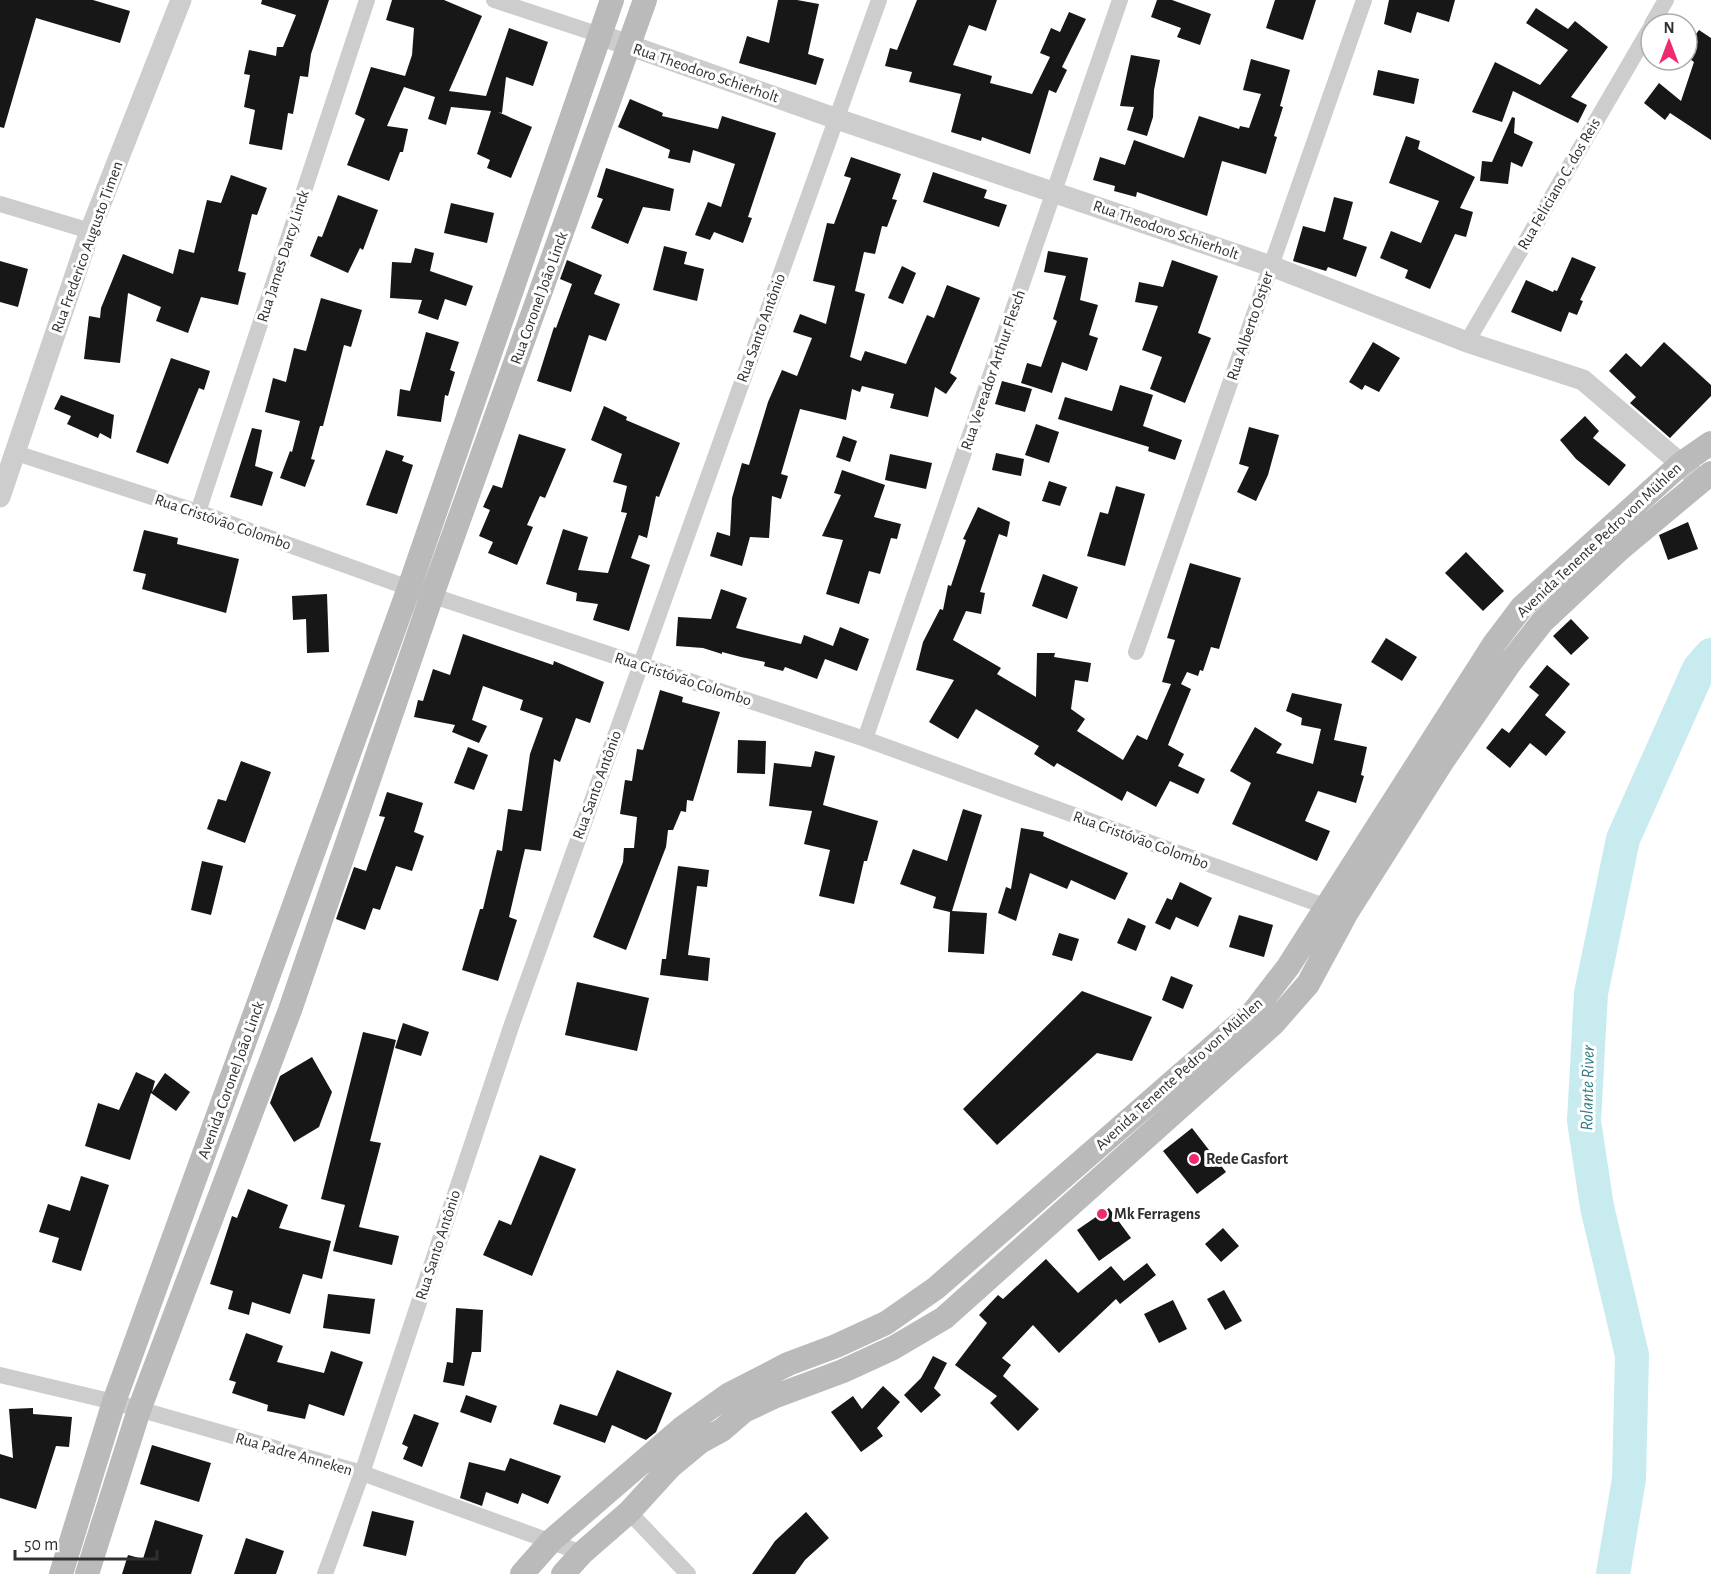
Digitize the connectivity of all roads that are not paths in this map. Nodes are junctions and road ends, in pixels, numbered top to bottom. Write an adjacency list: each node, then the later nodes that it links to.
1 (181, 0): 15 (street, Rua Frederico Augusto Timen)
2 (367, 0): 23 (street, Rua James Darcy Linck)
3 (494, 0): 9 (street)
4 (612, 0): 9 (main road, Rua Coronel João Linck)
5 (645, 0): 10 (main road, Rua Coronel João Linck)
6 (879, 0): 12 (street, Rua Santo Antônio)
7 (1120, 0): 13 (street, Rua Vereador Arthur Flesch)
8 (1364, 0): 16 (street, Rua Alberto Ostjer)
9 (600, 35): 10 (street, Rua Theodoro Schierholt); 24 (main road, Rua Coronel João Linck)
10 (630, 47): 12 (street, Rua Theodoro Schierholt); 24 (main road, Rua Coronel João Linck)
11 (1639, 47): 17 (street, Rua Feliciano C. dos Reis)
12 (837, 119): 13 (street, Rua Theodoro Schierholt); 26 (street, Rua Santo Antônio)
13 (1054, 193): 16 (street, Rua Theodoro Schierholt); 27 (street, Rua Vereador Arthur Flesch)
14 (0, 204): 15 (street)
15 (90, 231): 19 (street, Rua Frederico Augusto Timen)
16 (1271, 266): 17 (street, Rua Theodoro Schierholt); 25 (street, Rua Alberto Ostjer)
17 (1467, 342): 20 (street, Rua Theodoro Schierholt)
18 (1711, 443): 20 (main road, Avenida Tenente Pedro von Mühlen)
19 (16, 453): 22 (street, Rua Frederico Augusto Timen); 23 (street, Rua Cristóvão Colombo)
20 (1682, 463): 21 (street, Rua Theodoro Schierholt); 28 (main road, Avenida Tenente Pedro von Mühlen)
21 (1706, 477): 28 (main road, Avenida Tenente Pedro von Mühlen)
22 (0, 497)
23 (198, 512): 24 (street, Rua Cristóvão Colombo)
24 (421, 592): 26 (street, Rua Cristóvão Colombo); 32 (main road, Avenida Coronel João Linck); 33 (main road, Avenida Coronel João Linck)
25 (1136, 652)
26 (640, 665): 27 (street, Rua Cristóvão Colombo); 34 (street, Rua Santo Antônio)
27 (865, 739): 28 (street, Rua Cristóvão Colombo)
28 (1336, 910): 29 (main road, Avenida Tenente Pedro von Mühlen); 30 (main road, Avenida Tenente Pedro von Mühlen)
29 (1123, 1125): 30 (main road); 36 (main road, Avenida Tenente Pedro von Mühlen)
30 (1142, 1143): 35 (main road, Avenida Tenente Pedro von Mühlen)
31 (0, 1375): 32 (street, Rua Padre Anneken)
32 (114, 1402): 33 (street, Rua Padre Anneken); 38 (main road, Avenida Coronel João Linck)
33 (139, 1410): 34 (street, Rua Padre Anneken); 39 (main road, Avenida Coronel João Linck)
34 (362, 1473): 36 (street, Rua Padre Anneken); 40 (street, Rua Santo Antônio)
35 (629, 1512): 37 (main road, Avenida Tenente Pedro von Mühlen); 43 (street)
36 (552, 1540): 37 (street, Rua Padre Anneken); 41 (main road, Avenida Tenente Pedro von Mühlen)
37 (582, 1553): 42 (main road, Avenida Tenente Pedro von Mühlen)
38 (61, 1574)
39 (87, 1574)
40 (325, 1574)
41 (522, 1574)
42 (563, 1574)
43 (688, 1574)

